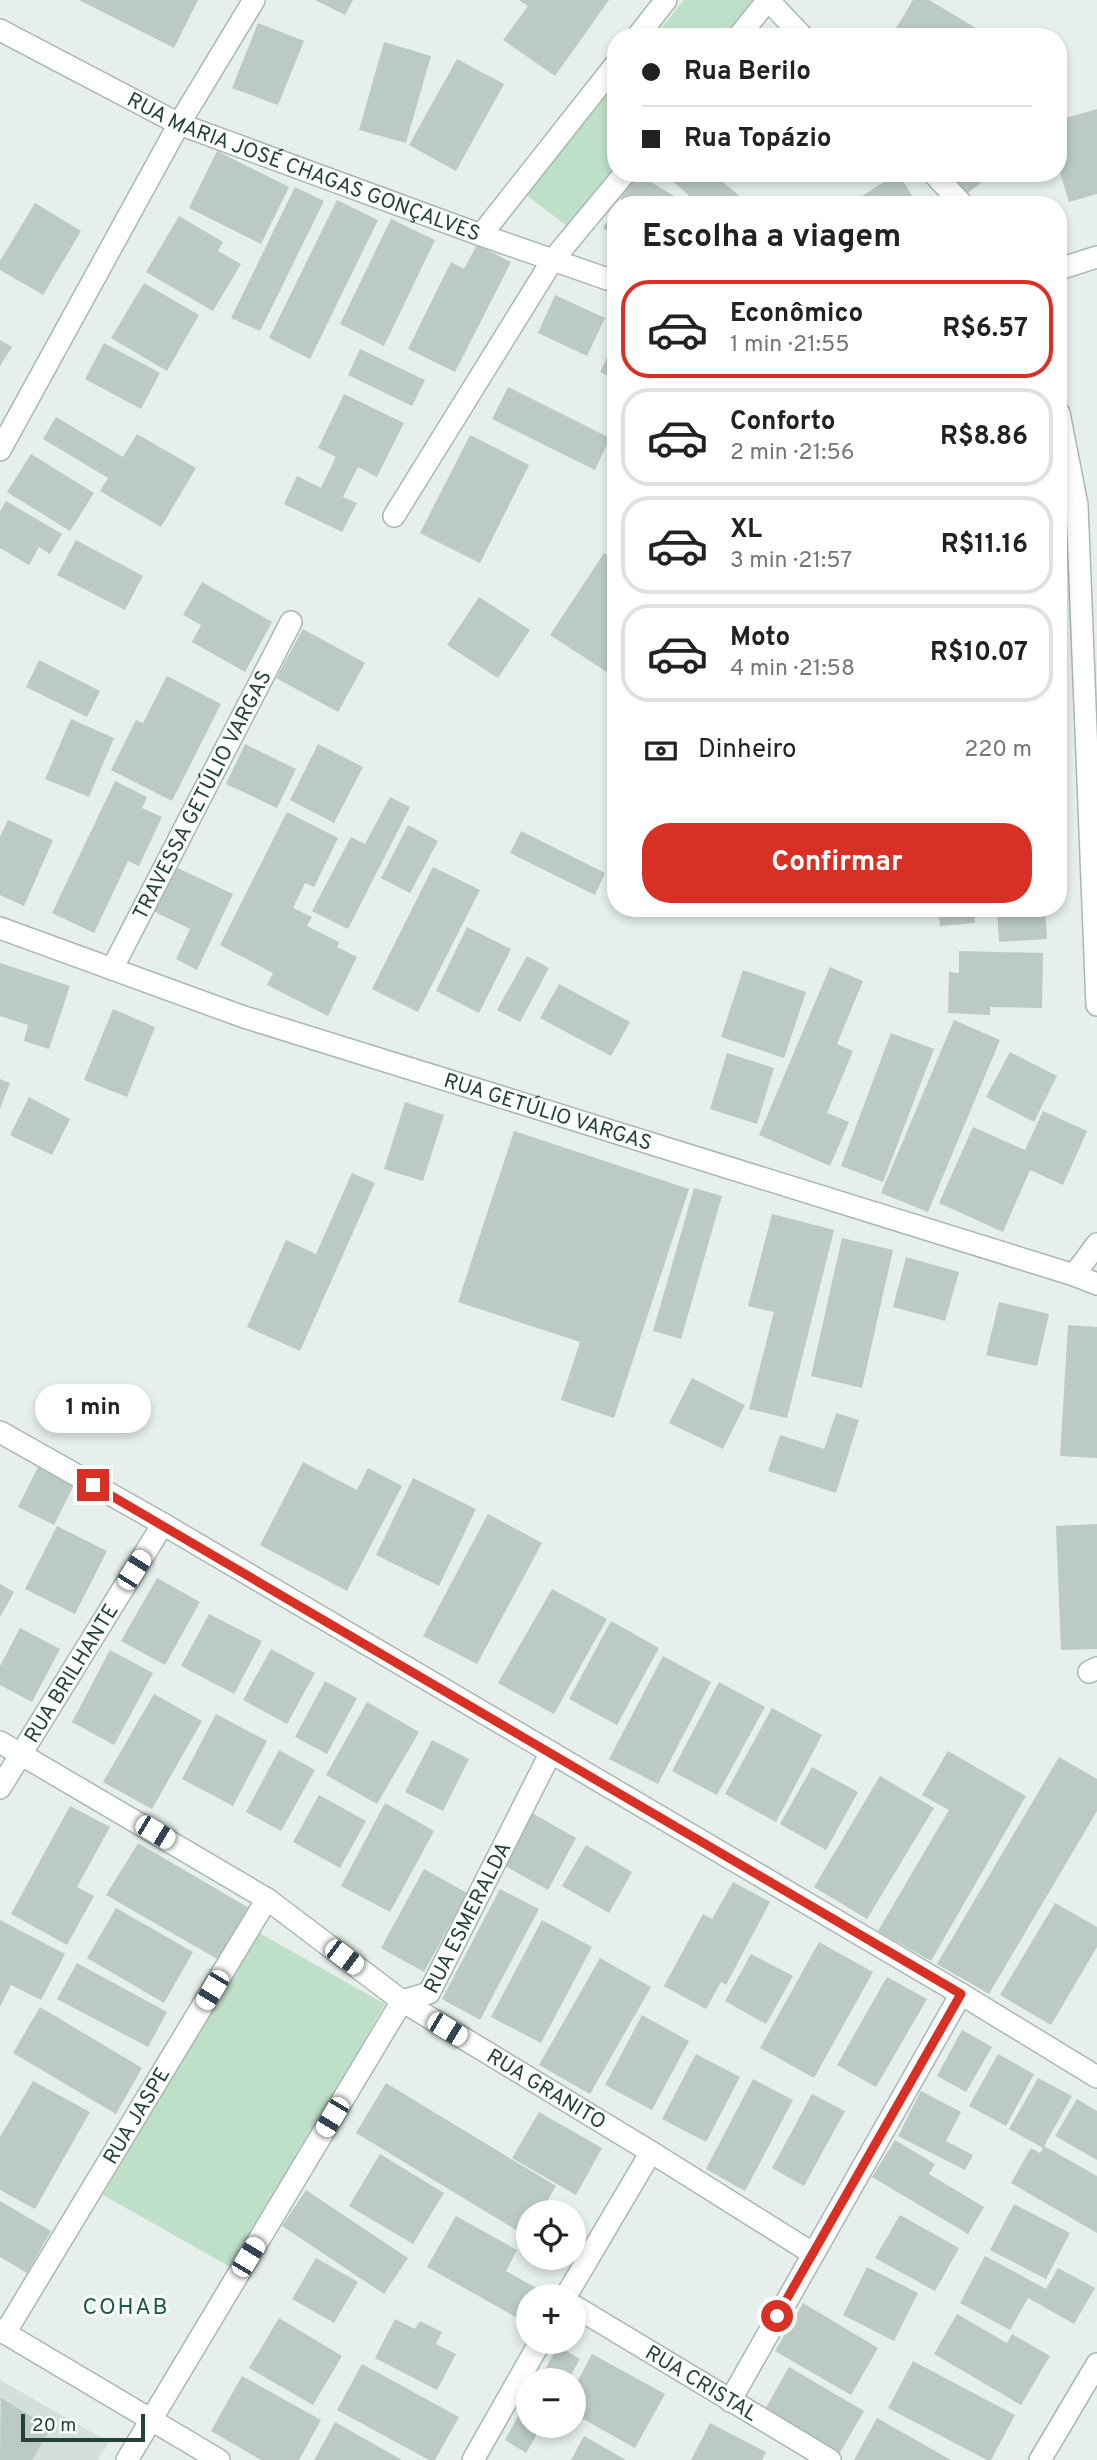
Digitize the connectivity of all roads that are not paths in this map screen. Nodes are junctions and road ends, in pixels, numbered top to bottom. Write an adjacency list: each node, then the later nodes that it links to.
1 (254, 0): 9 (street)
2 (666, 0): 4 (street)
3 (768, 0): 5 (street); 6 (street)
4 (644, 28)
5 (745, 28)
6 (794, 28)
7 (0, 30): 9 (street, RUA MARIA JOSÉ CHAGAS GONÇALVES)
8 (607, 75): 13 (street)
9 (179, 124): 13 (street, RUA MARIA JOSÉ CHAGAS GONÇALVES); 19 (street)
10 (618, 182): 15 (street)
11 (941, 182): 12 (street)
12 (955, 196)
13 (481, 236): 15 (street, RUA MARIA JOSÉ CHAGAS GONÇALVES)
14 (1097, 257): 16 (street)
15 (552, 261): 17 (street, RUA MARIA JOSÉ CHAGAS GONÇALVES); 21 (street)
16 (1067, 266)
17 (607, 279)
18 (1067, 440): 20 (street)
19 (0, 450)
20 (1087, 507): 25 (street)
21 (394, 516)
22 (291, 622): 24 (street, TRAVESSA GETÚLIO VARGAS)
23 (0, 928): 24 (street, RUA GETÚLIO VARGAS)
24 (112, 969): 27 (street, RUA GETÚLIO VARGAS)
25 (1097, 1005)
26 (1097, 1244): 27 (street)
27 (1074, 1275): 28 (street, RUA GETÚLIO VARGAS)
28 (1097, 1284)
29 (0, 1432): 30 (street)
30 (163, 1524): 32 (street); 33 (street, RUA BRILHANTE)
31 (0, 1742): 33 (street, RUA GRANITO)
32 (551, 1752): 36 (street); 37 (street, RUA ESMERALDA)
33 (20, 1753): 34 (street, RUA BRILHANTE); 35 (street, RUA GRANITO)
34 (0, 1788)
35 (267, 1899): 37 (street, RUA GRANITO); 43 (street, RUA JASPE)
36 (961, 1994): 38 (street); 40 (street)
37 (402, 2001): 39 (street, RUA GRANITO); 47 (street, RUA ESMERALDA)
38 (1097, 2077)
39 (651, 2152): 40 (street, RUA GRANITO); 41 (street)
40 (812, 2253): 46 (street)
41 (573, 2284)
42 (586, 2313): 46 (street, RUA CRISTAL)
43 (3, 2331): 47 (street)
44 (533, 2354): 50 (street)
45 (1097, 2364): 52 (street)
46 (730, 2401): 51 (street, RUA CRISTAL)
47 (151, 2419): 48 (street, RUA ESMERALDA); 49 (street)
48 (127, 2460)
49 (219, 2460)
50 (473, 2460)
51 (830, 2460)
52 (1040, 2460)

